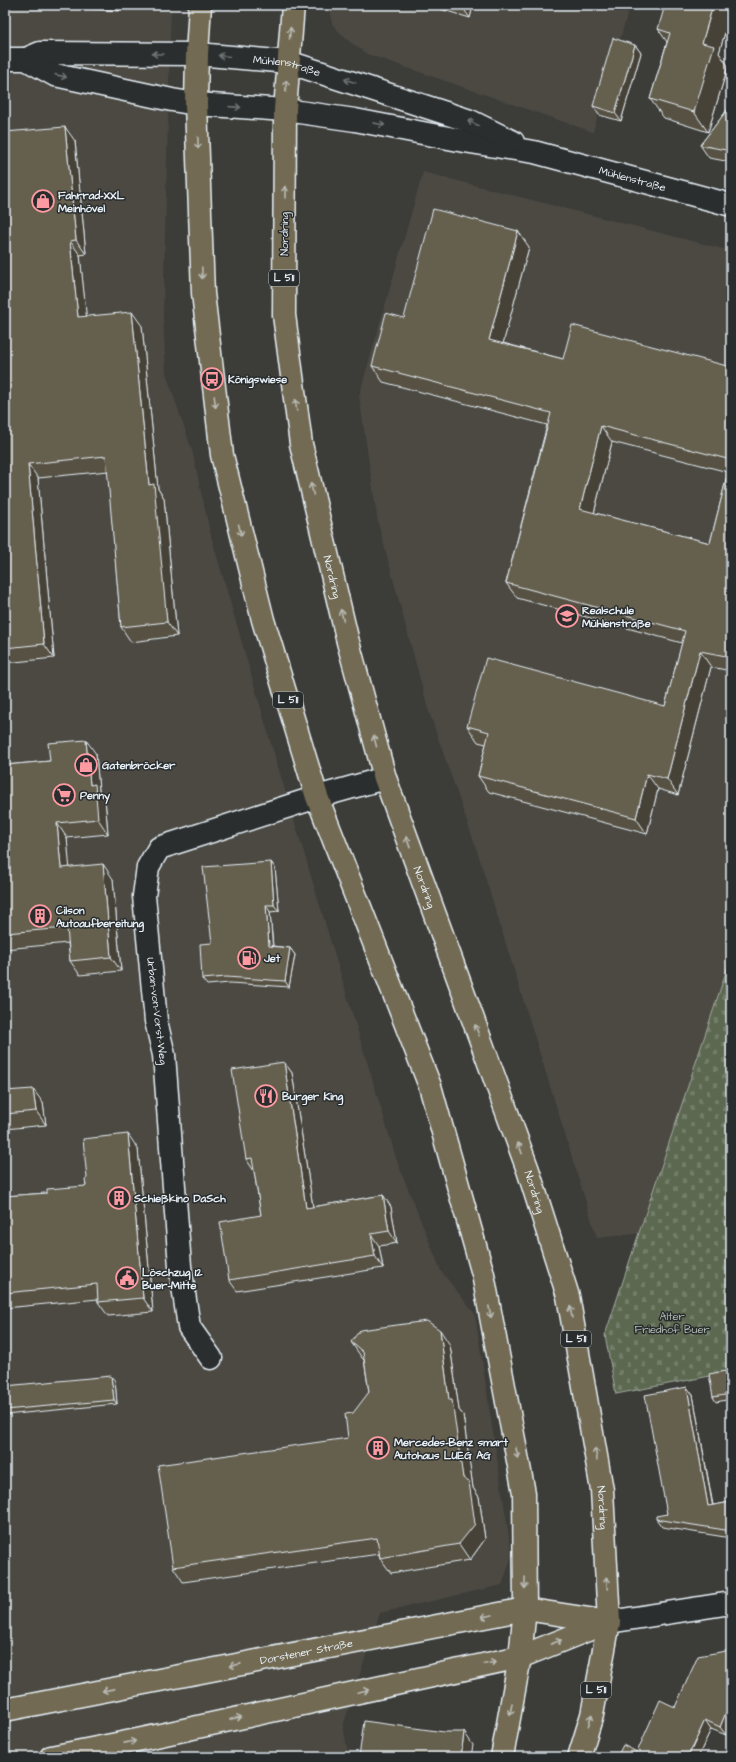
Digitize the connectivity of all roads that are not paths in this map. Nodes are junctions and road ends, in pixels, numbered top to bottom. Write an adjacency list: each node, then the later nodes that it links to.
1 (200, 5): 3 (main road, L 511)
2 (293, 5): 5 (main road, Nordring / L 511, one-way to 2)
3 (197, 54): 4 (street, Mühlenstraße, one-way to 4); 5 (street, Mühlenstraße, one-way to 3); 6 (main road, L 511)
4 (16, 59): 6 (street, Mühlenstraße, one-way to 6)
5 (288, 62): 7 (main road, Nordring / L 511, one-way to 5); 8 (street, Mühlenstraße, one-way to 5)
6 (196, 104): 7 (street, Mühlenstraße, one-way to 7); 11 (main road, L 511, one-way to 11)
7 (285, 110): 8 (street, Mühlenstraße, one-way to 8); 10 (main road, Nordring / L 511, one-way to 7)
8 (534, 152): 9 (street, Mühlenstraße)
9 (731, 205)
10 (385, 778): 11 (street, Urban-von-Vorst-Weg); 15 (main road, Nordring / L 511, one-way to 10)
11 (317, 797): 12 (street, Urban-von-Vorst-Weg); 14 (main road, L 511, one-way to 14)
12 (211, 1358)
13 (731, 1604): 15 (street, Dorstener Straße)
14 (525, 1609): 15 (main road, Dorstener Straße); 16 (main road, L 511); 17 (main road, Dorstener Straße, one-way to 17)
15 (609, 1622): 16 (main road, Dorstener Straße, one-way to 15); 20 (main road, Nordring / L 511, one-way to 15)
16 (520, 1656): 18 (main road, Dorstener Straße, one-way to 16); 19 (main road, L 511, one-way to 19)
17 (5, 1710)
18 (51, 1757)
19 (502, 1757)
20 (579, 1757)

